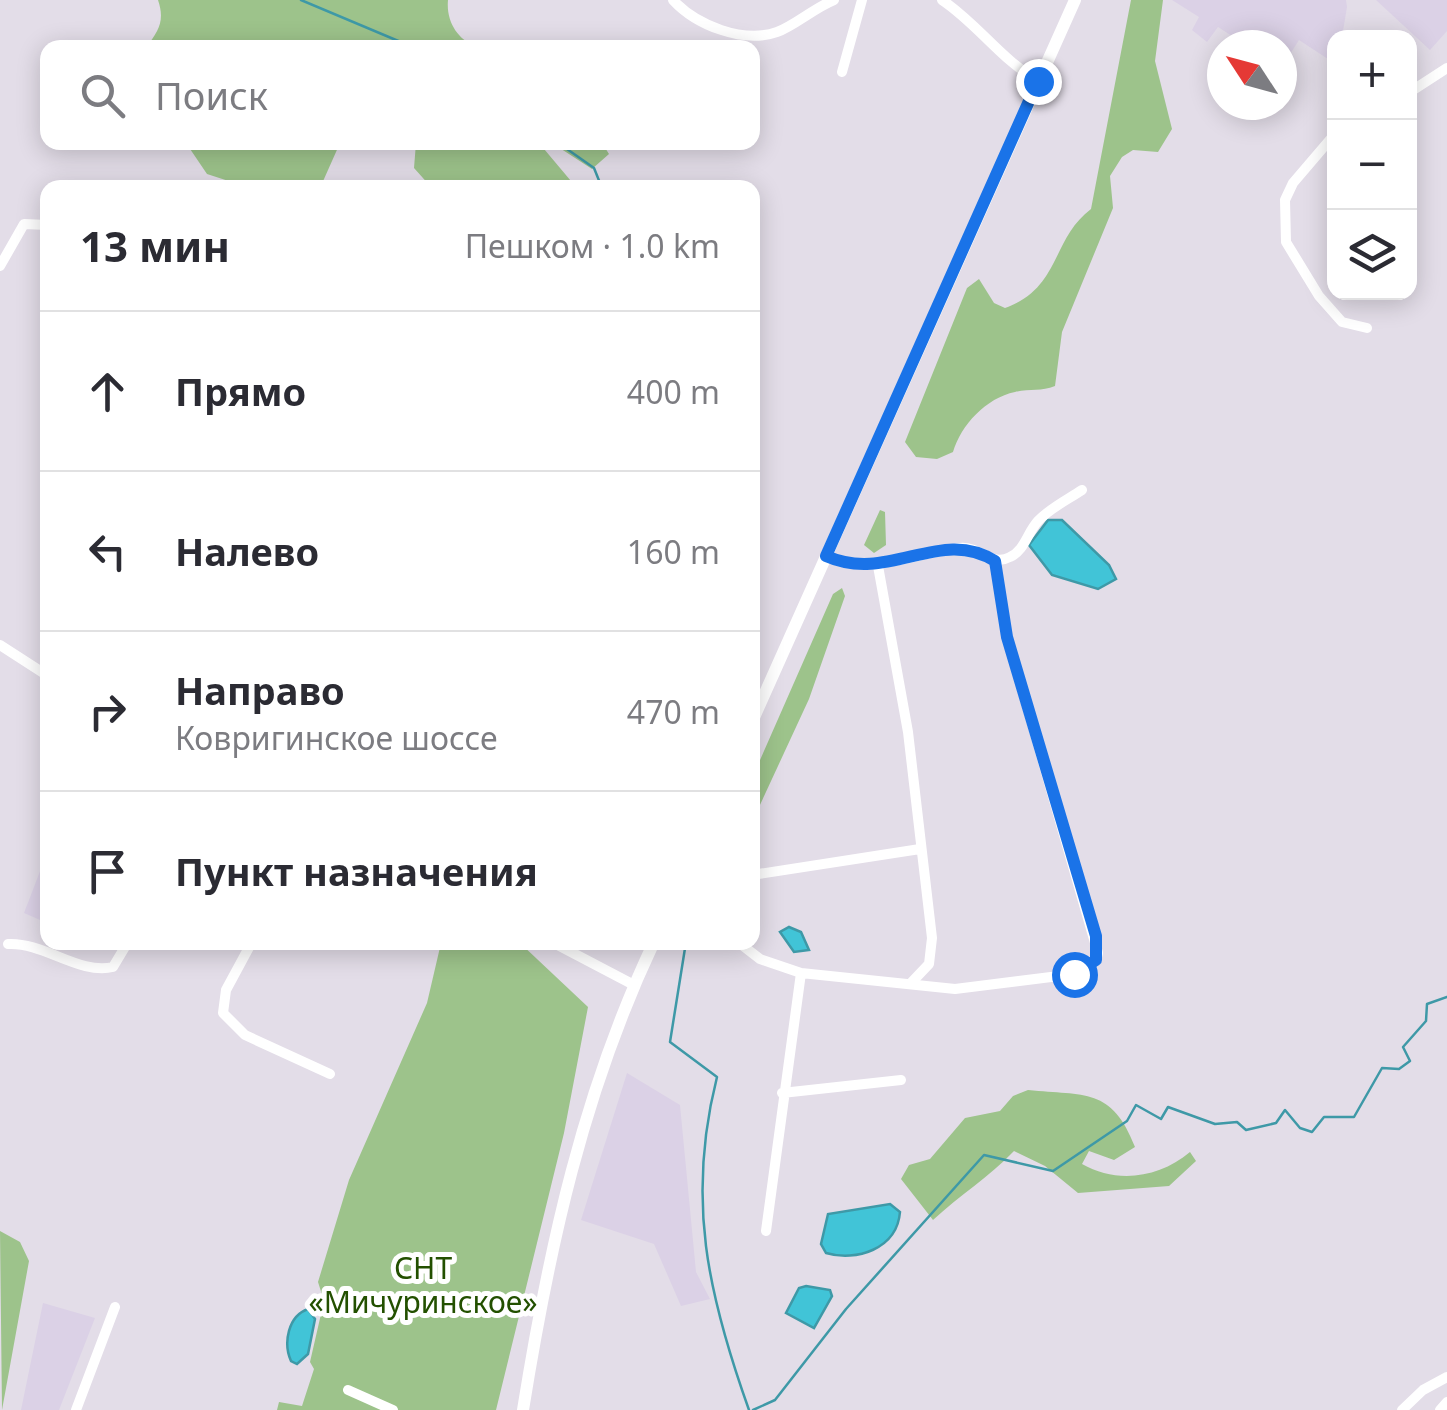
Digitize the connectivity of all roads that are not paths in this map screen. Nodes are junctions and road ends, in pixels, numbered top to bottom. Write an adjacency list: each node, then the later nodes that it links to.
1 (673, 0): 2 (street)
2 (832, 0)
3 (862, 0): 7 (street)
4 (942, 0): 8 (street)
5 (1075, 0): 8 (main road)
6 (1447, 68): 9 (street)
7 (842, 72)
8 (1038, 81): 15 (main road)
9 (1417, 87)
10 (1327, 143): 13 (street)
11 (40, 225): 12 (street)
12 (0, 266)
13 (1368, 328)
14 (1082, 490): 16 (street)
15 (826, 556): 17 (street); 20 (main road)
16 (995, 561): 17 (street); 32 (street)
17 (878, 566): 21 (street)
18 (0, 645): 19 (street)
19 (40, 671)
20 (760, 704)
21 (920, 850): 22 (street); 32 (street)
22 (760, 874)
23 (8, 944): 24 (street)
24 (40, 947)
25 (48, 950): 26 (street)
26 (123, 950)
27 (248, 950): 34 (street)
28 (567, 950): 33 (street)
29 (650, 950): 33 (main road)
30 (748, 950): 31 (street)
31 (802, 974): 32 (street); 36 (street)
32 (910, 984)
33 (634, 985): 44 (main road)
34 (330, 1074)
35 (901, 1080): 36 (street)
36 (782, 1092): 37 (street)
37 (766, 1232)
38 (115, 1306): 42 (street)
39 (1447, 1377): 45 (street)
40 (348, 1390): 43 (street)
41 (1447, 1402): 46 (street)
42 (76, 1410)
43 (393, 1410)
44 (522, 1410)
45 (1402, 1410)
46 (1440, 1410)

